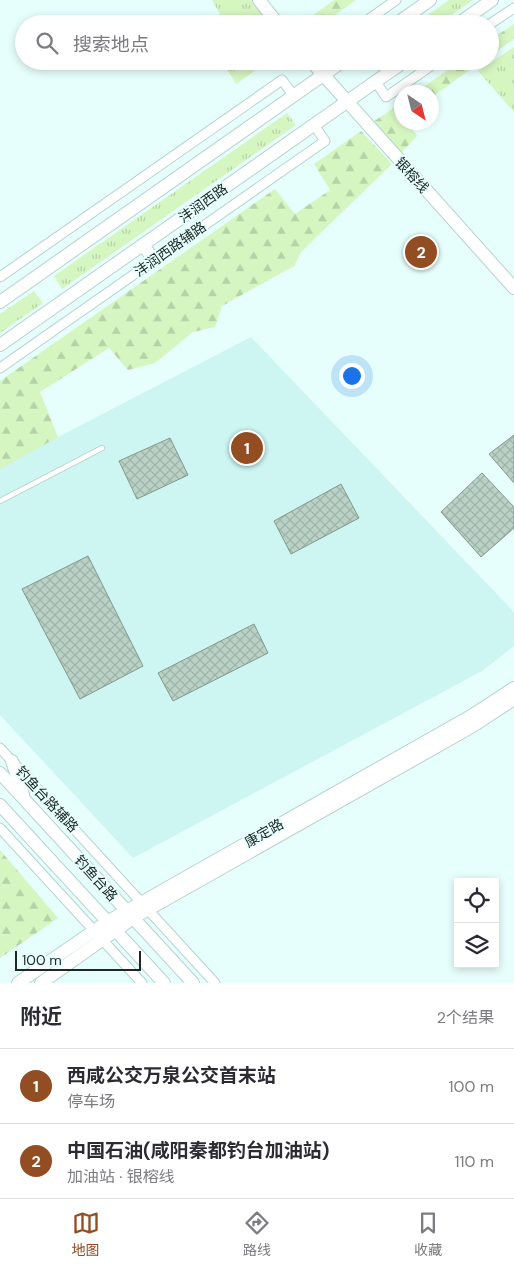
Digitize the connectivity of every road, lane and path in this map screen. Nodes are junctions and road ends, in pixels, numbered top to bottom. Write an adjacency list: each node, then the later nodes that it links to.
1 (259, 0): 6 (main road)
2 (396, 0): 7 (street)
3 (430, 0): 8 (main road)
4 (492, 0): 9 (main road)
5 (514, 8): 10 (street)
6 (271, 15)
7 (375, 15)
8 (409, 15)
9 (471, 15)
10 (499, 18)
11 (319, 70): 15 (main road, 银榕线)
12 (330, 70): 15 (main road)
13 (393, 70): 16 (main road, 沣润西路)
14 (425, 70): 16 (street)
15 (323, 75): 17 (main road); 18 (main road, 银榕线)
16 (376, 82): 18 (main road, 沣润西路)
17 (294, 96): 22 (street); 24 (main road)
18 (347, 102): 19 (main road, 沣润西路); 23 (main road, 银榕线)
19 (314, 125): 20 (main road, 沣润西路); 21 (street, 沣润西路辅路)
20 (143, 245): 21 (main road); 25 (main road, 沣润西路)
21 (154, 260): 26 (street, 沣润西路辅路)
22 (0, 278)
23 (514, 288)
24 (0, 302)
25 (0, 345)
26 (0, 368)
27 (102, 448): 28 (lane)
28 (0, 501)
29 (514, 688): 39 (main road, 康定路)
30 (514, 699): 39 (main road, 康定路)
31 (0, 748): 32 (street, 钓鱼台路辅路)
32 (12, 761): 34 (main road); 39 (street, 钓鱼台路辅路)
33 (0, 773): 34 (main road, 钓鱼台路)
34 (25, 800): 37 (main road, 钓鱼台路)
35 (0, 805): 38 (main road, 钓鱼台路)
36 (0, 828): 42 (street)
37 (62, 841): 38 (main road); 40 (main road, 钓鱼台路)
38 (46, 855): 41 (main road, 钓鱼台路)
39 (145, 906): 40 (main road, 康定路); 50 (street, 钓鱼台路辅路)
40 (130, 915): 41 (main road, 康定路); 43 (main road, 康定路); 49 (main road, 钓鱼台路)
41 (107, 922): 42 (main road, 康定路); 43 (main road, 钓鱼台路)
42 (94, 931): 44 (street); 45 (main road, 康定路)
43 (116, 931): 44 (main road, 康定路); 48 (main road, 钓鱼台路)
44 (103, 940): 46 (main road, 康定路); 47 (street)
45 (18, 983)
46 (41, 983)
47 (142, 983)
48 (164, 983)
49 (193, 983)
50 (215, 983)

